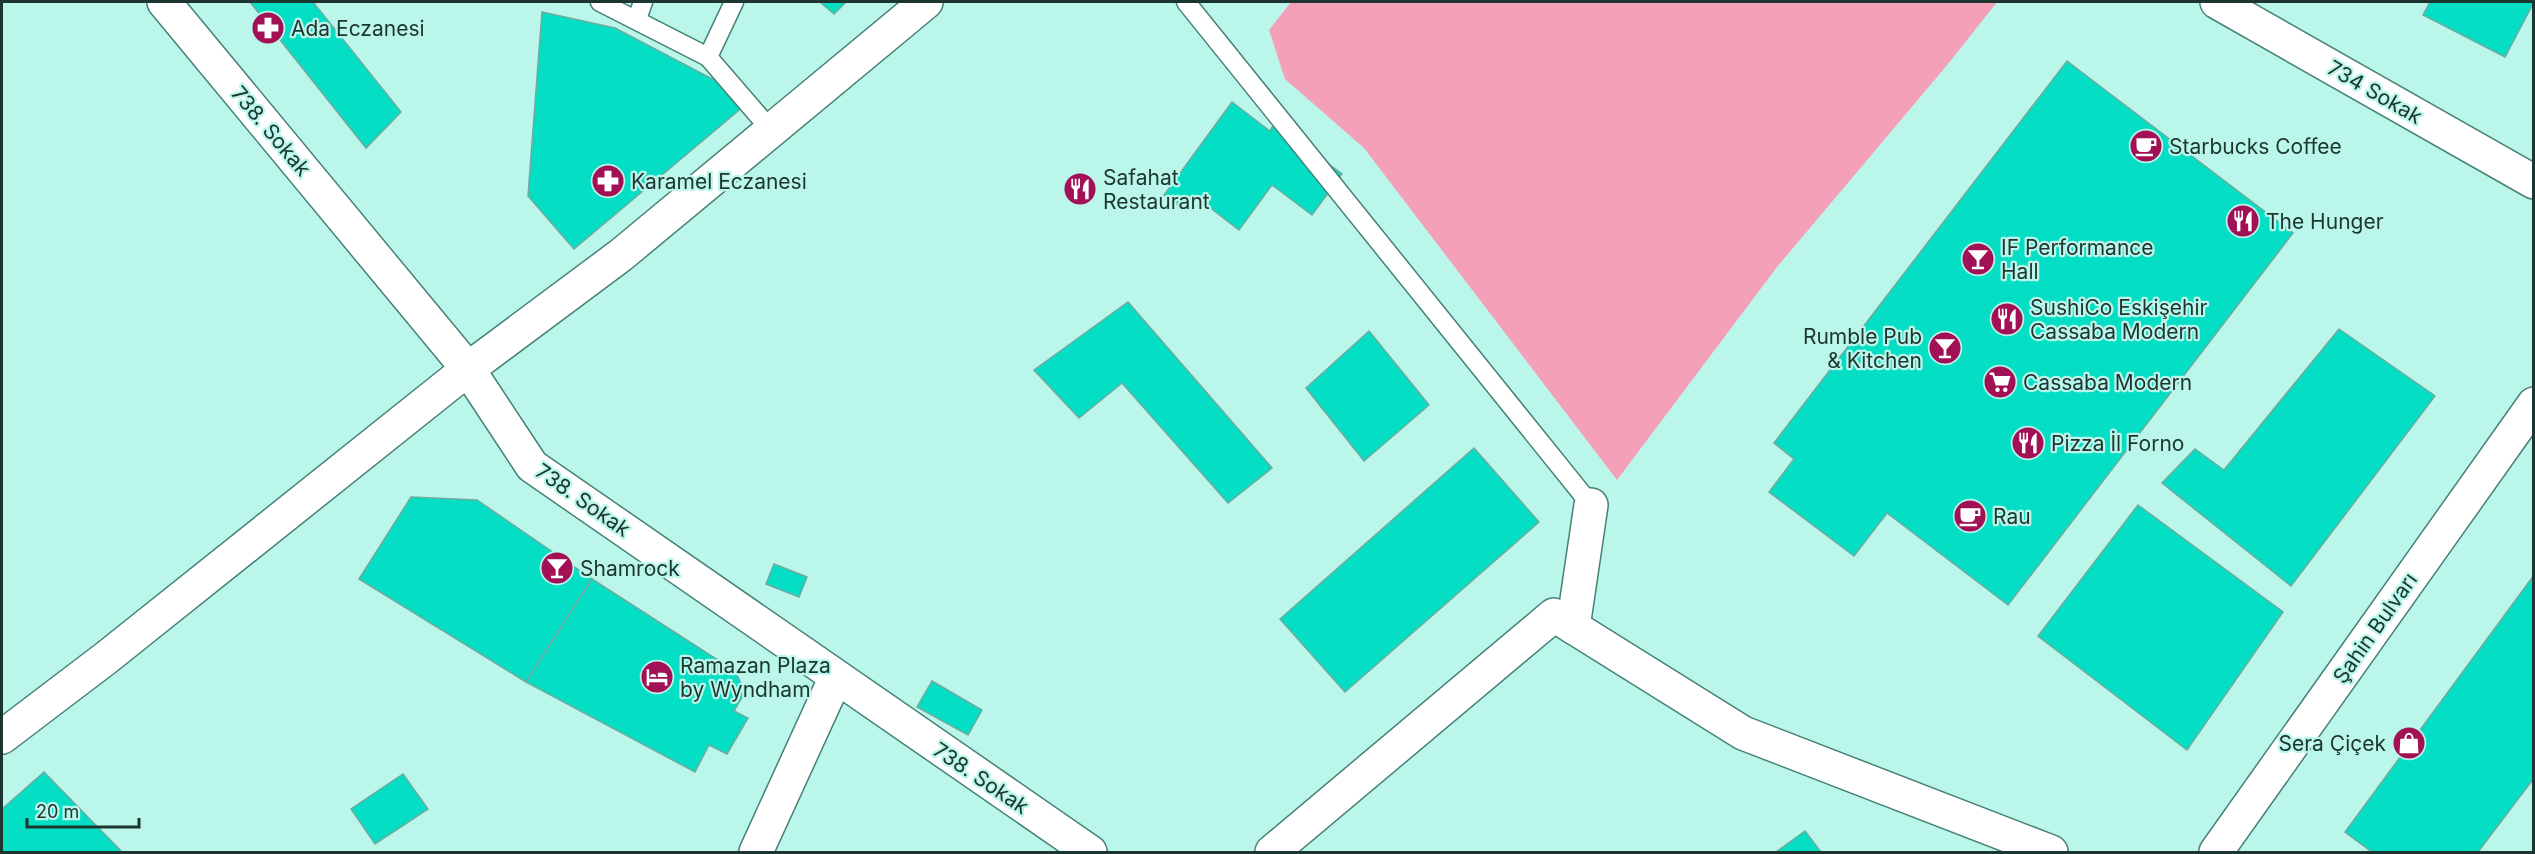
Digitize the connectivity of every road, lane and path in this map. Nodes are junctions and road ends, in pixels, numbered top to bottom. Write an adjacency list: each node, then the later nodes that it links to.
1 (164, 2): 12 (street, 738. Sokak)
2 (600, 2): 8 (lane)
3 (643, 2): 8 (lane)
4 (734, 2): 9 (lane)
5 (926, 2): 10 (street)
6 (1186, 2): 14 (lane)
7 (2217, 2): 11 (street, 734 Sokak)
8 (637, 19): 9 (lane)
9 (708, 57): 10 (lane)
10 (770, 129): 12 (street)
11 (2534, 182)
12 (468, 369): 16 (street, 738. Sokak); 17 (street)
13 (2534, 404): 22 (street, Şahin Bulvarı)
14 (1591, 505): 15 (street)
15 (1573, 627): 20 (street); 21 (street)
16 (836, 677): 18 (street); 19 (street, 738. Sokak)
17 (2, 737)
18 (756, 852)
19 (1090, 852)
20 (1272, 852)
21 (2051, 852)
22 (2216, 852)

